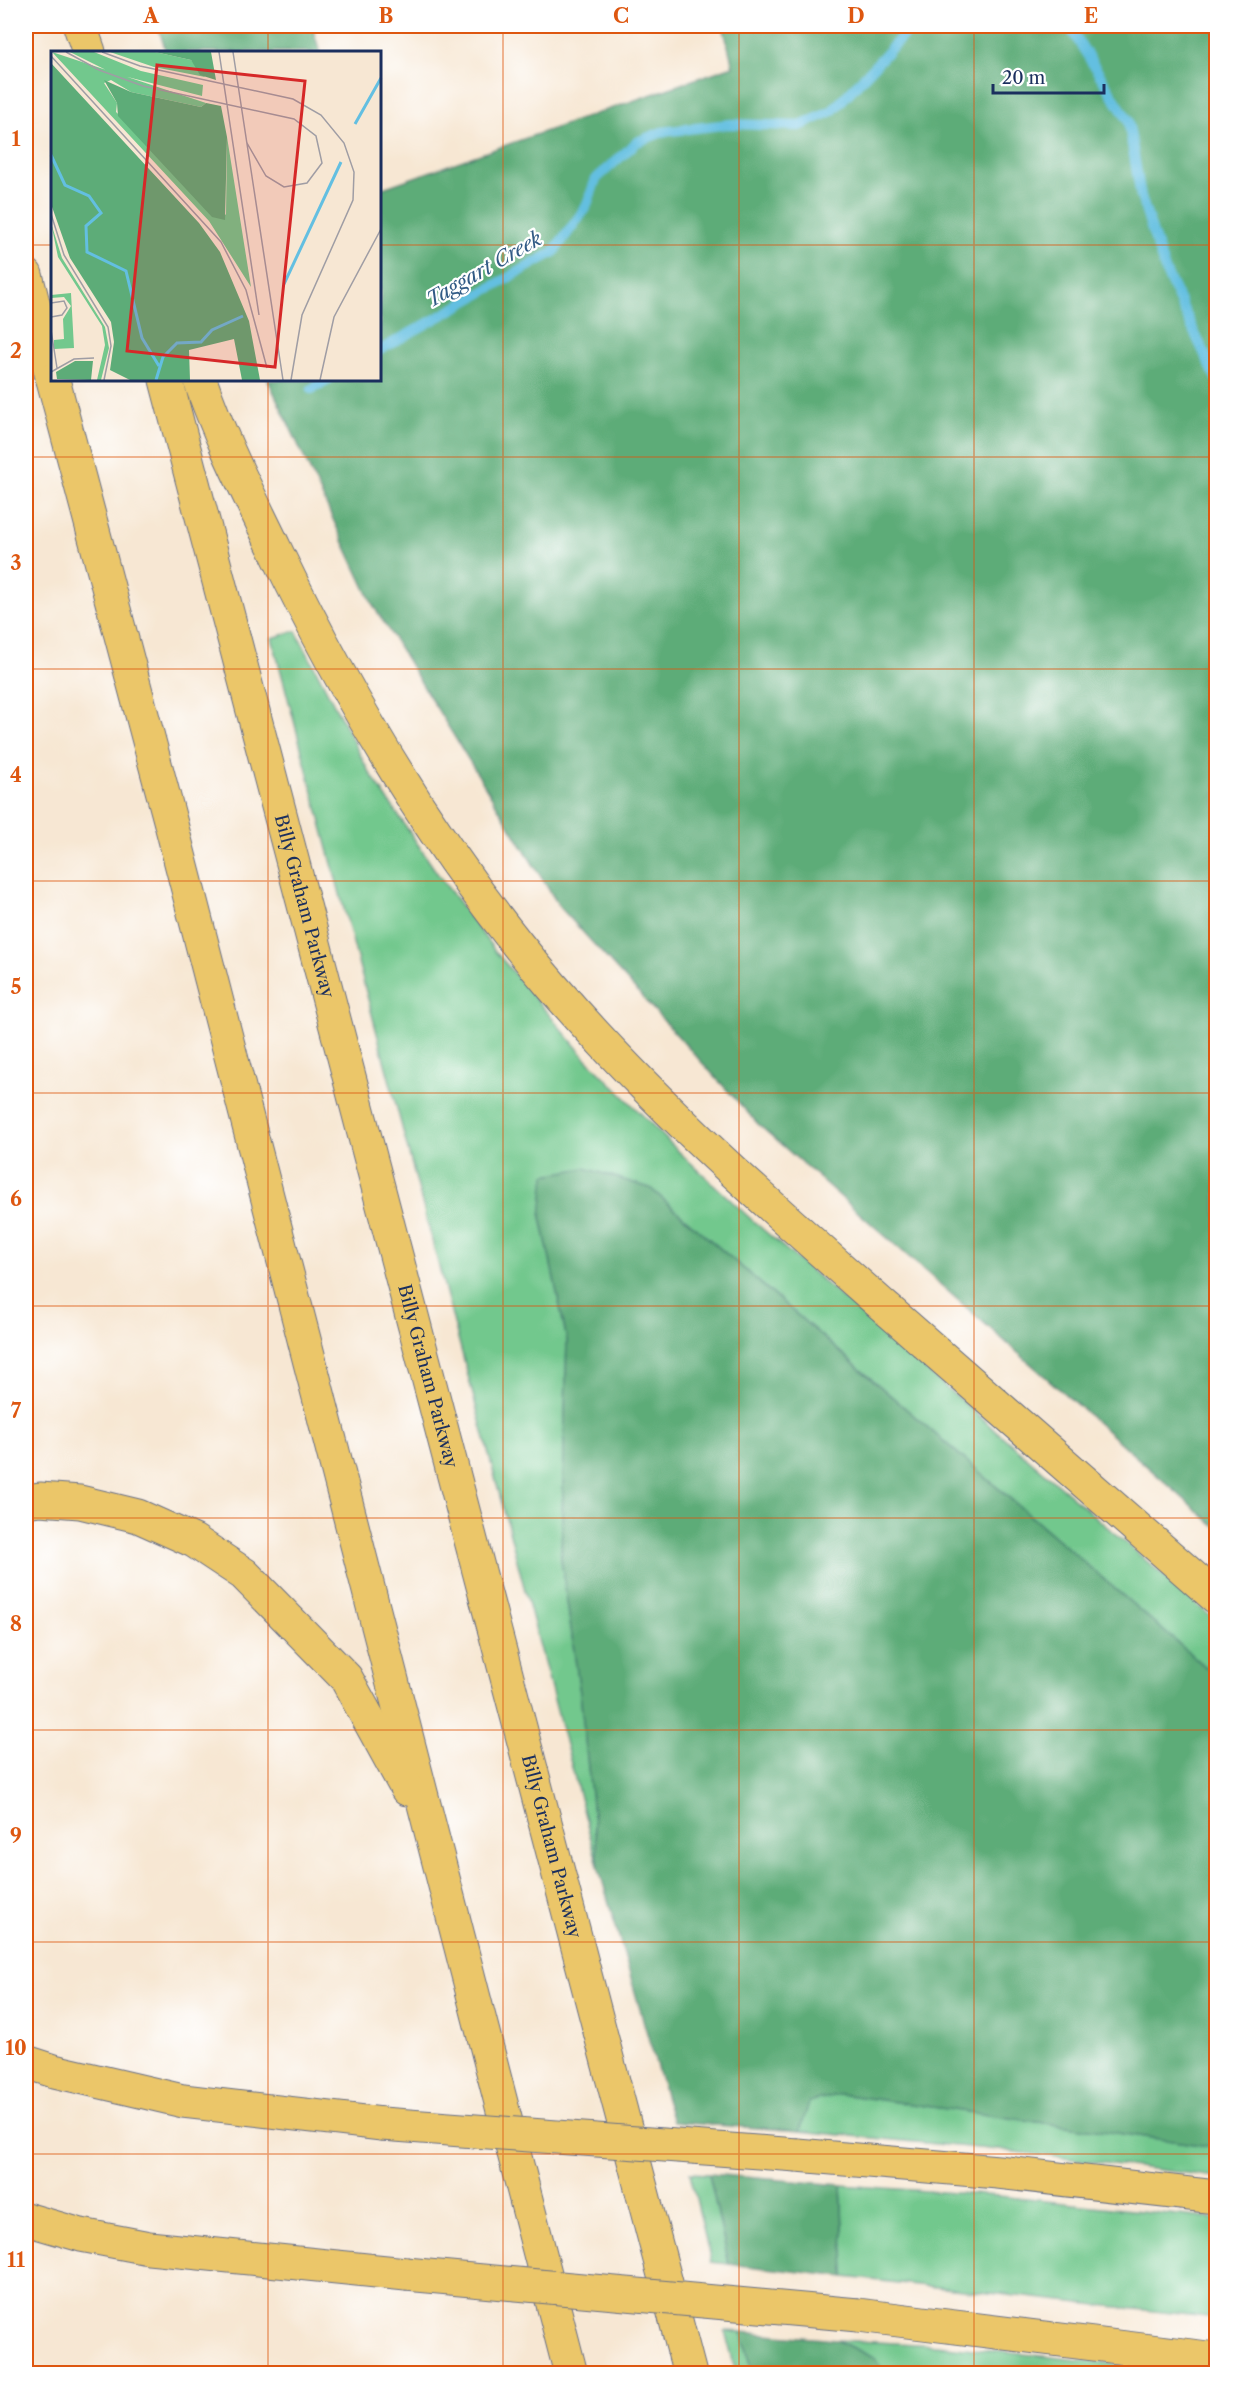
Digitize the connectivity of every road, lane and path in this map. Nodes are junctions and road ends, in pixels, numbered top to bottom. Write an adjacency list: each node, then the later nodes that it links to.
1 (79, 26): 2 (highway); 3 (highway)
2 (84, 51)
3 (89, 51)
4 (26, 275): 5 (highway)
5 (51, 370)
6 (54, 381): 11 (highway)
7 (166, 381): 17 (highway, Billy Graham Parkway)
8 (200, 381): 10 (highway)
9 (26, 1501): 11 (highway)
10 (1216, 1597)
11 (430, 1833): 16 (highway)
12 (26, 2062): 13 (highway, bridge)
13 (1216, 2197)
14 (26, 2219): 15 (highway, bridge)
15 (1216, 2359)
16 (571, 2373)
17 (690, 2373)

